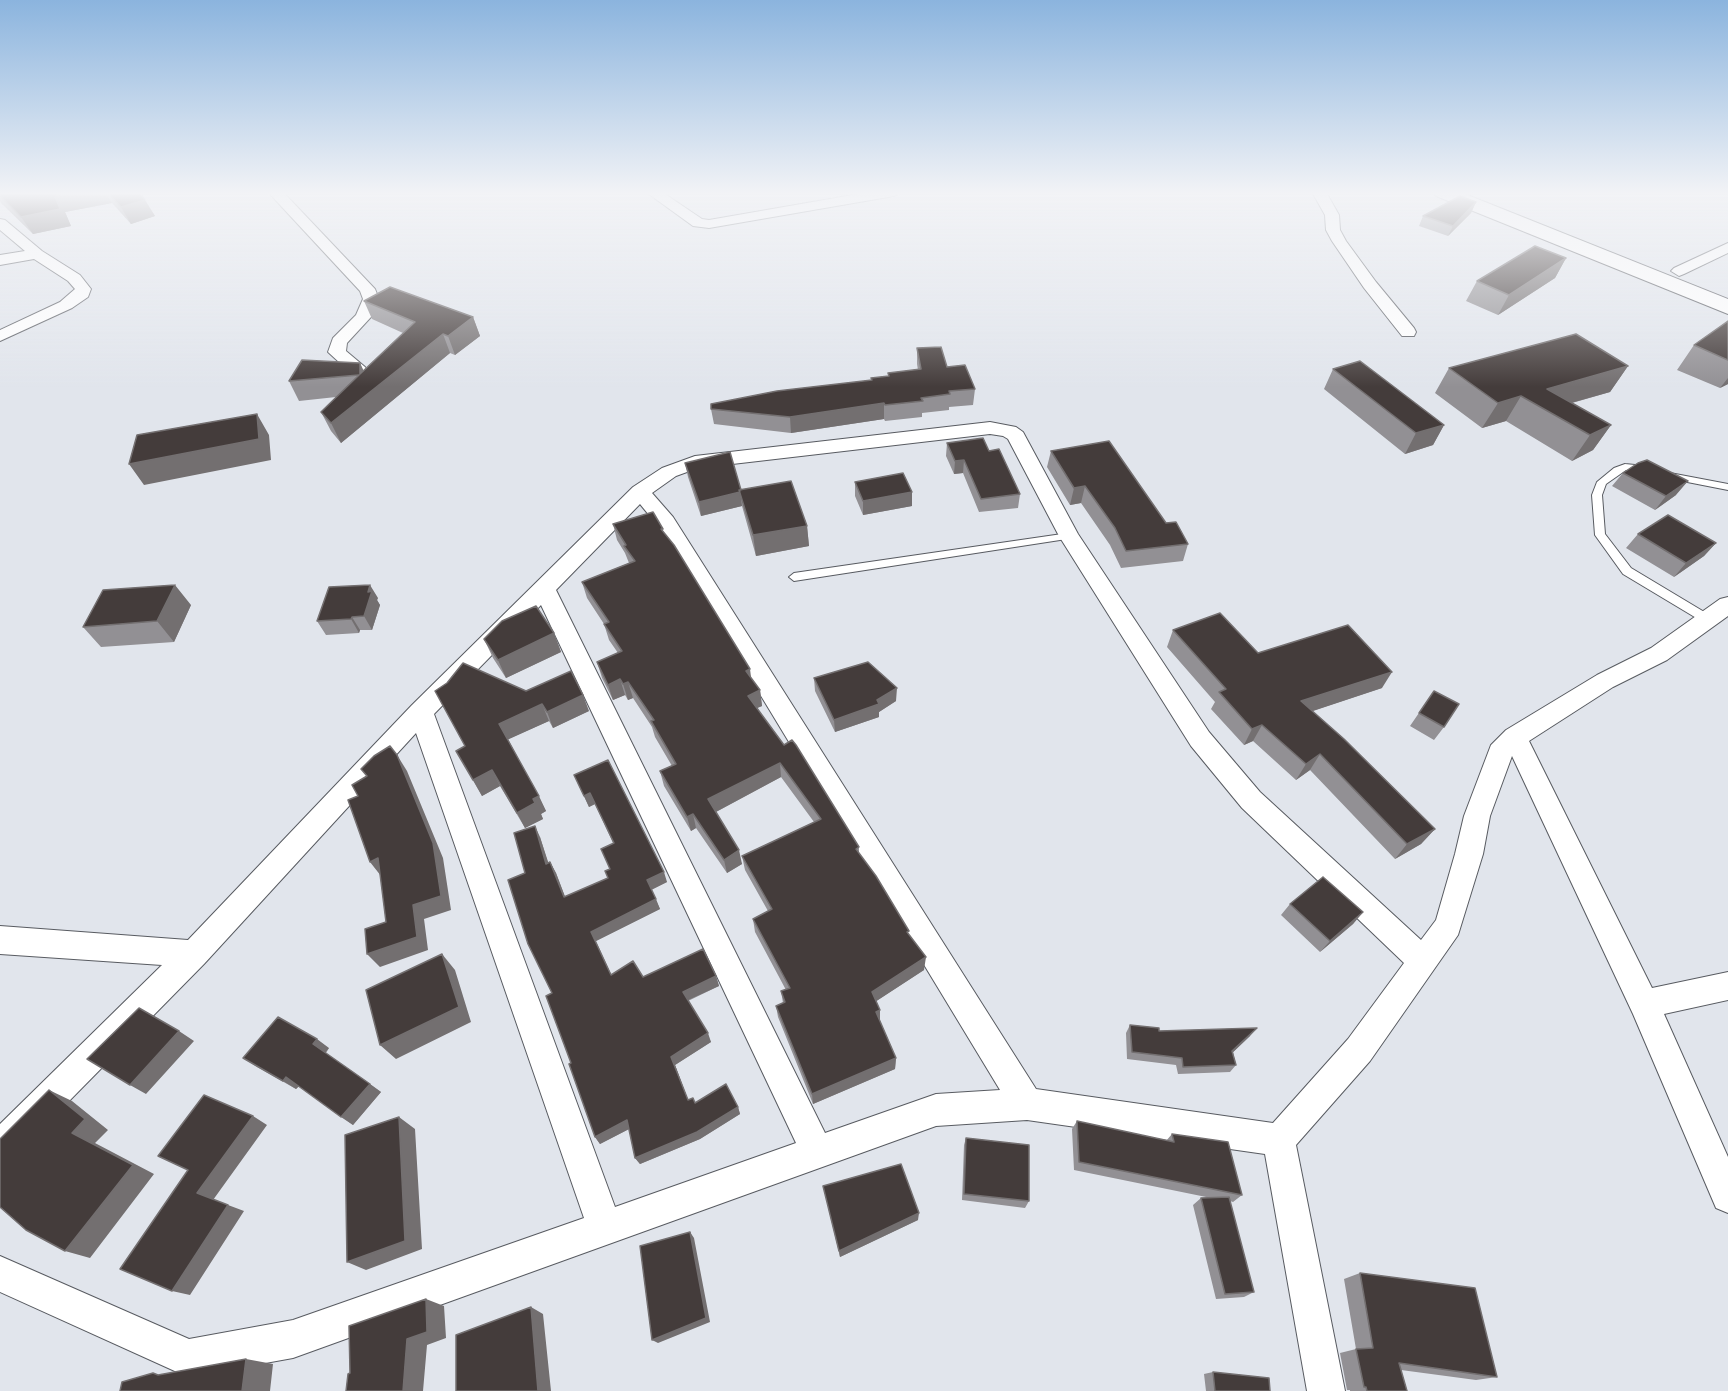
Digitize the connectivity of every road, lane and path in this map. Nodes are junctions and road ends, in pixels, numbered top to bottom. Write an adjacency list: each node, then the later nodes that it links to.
1 (19, 257): 8 (street)
2 (41, 257): 13 (street)
3 (337, 257): 14 (street)
4 (1351, 257): 12 (street)
5 (1604, 257): 11 (highway)
6 (1643, 257): 9 (highway)
7 (1708, 257): 9 (street)
8 (0, 260)
9 (1679, 271): 10 (highway)
10 (1728, 291)
11 (1728, 307)
12 (1408, 332)
13 (0, 336)
14 (359, 370)
15 (1728, 487): 20 (lane)
16 (640, 492): 17 (street); 19 (street); 28 (street)
17 (1069, 536): 18 (lane); 25 (street)
18 (794, 577)
19 (544, 588): 21 (street); 31 (street)
20 (1722, 610): 22 (street)
21 (421, 712): 24 (street); 33 (street)
22 (1515, 736): 25 (street); 27 (street)
23 (0, 940): 24 (street)
24 (194, 954): 30 (street)
25 (1423, 962): 29 (street)
26 (1728, 986): 27 (street)
27 (1644, 1004): 32 (street)
28 (1027, 1104): 29 (street); 31 (street)
29 (1279, 1140): 35 (street)
30 (0, 1147)
31 (817, 1152): 33 (street)
32 (1728, 1196)
33 (605, 1227): 34 (street)
34 (0, 1274)
35 (1326, 1391)

